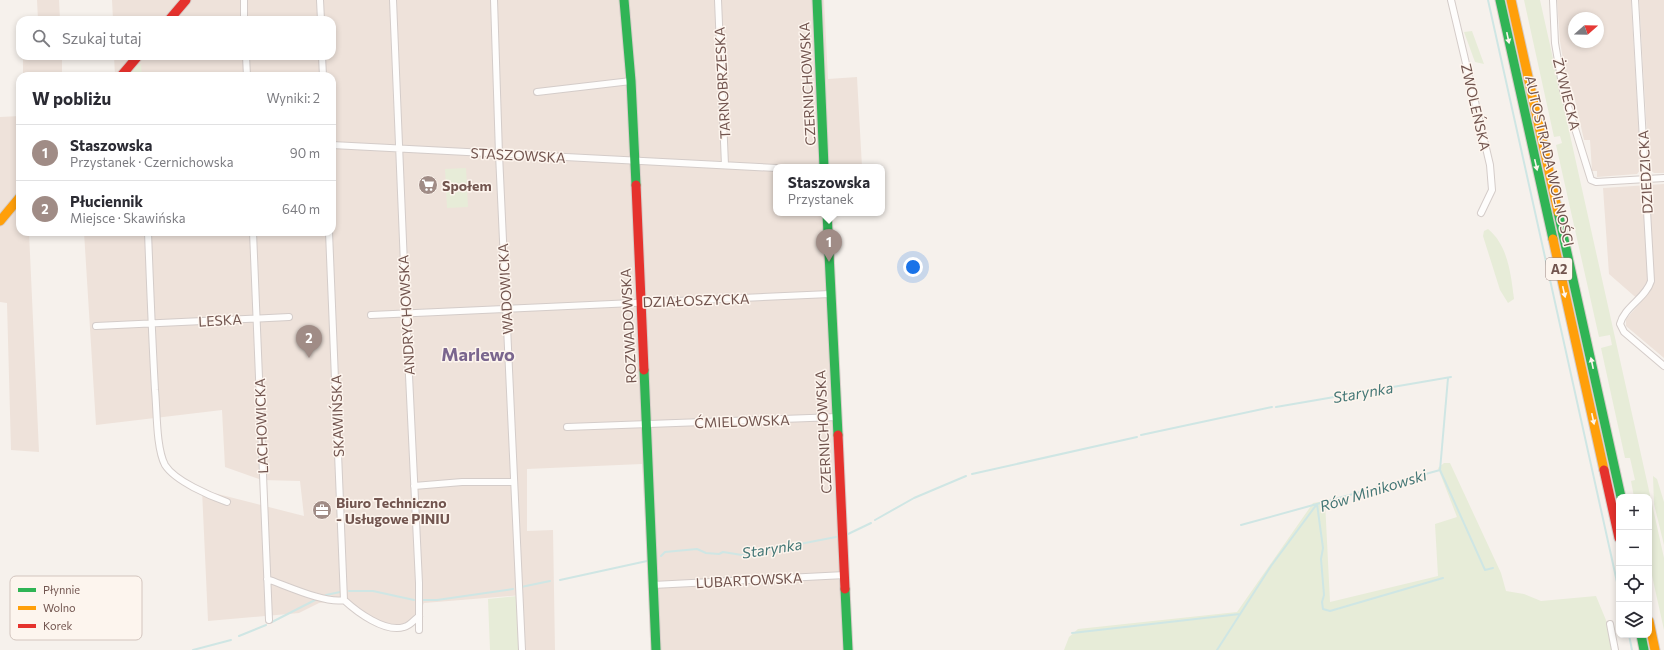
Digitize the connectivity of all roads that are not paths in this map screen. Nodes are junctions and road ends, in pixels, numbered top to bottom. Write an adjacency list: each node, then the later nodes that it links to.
1 (186, 0): 14 (main road)
2 (244, 0): 15 (street)
3 (320, 0): 16 (street)
4 (393, 0): 26 (street, ANDRYCHOWSKA)
5 (494, 0): 27 (street, WADOWICKA)
6 (624, 0): 23 (main road, ROZWADOWSKA)
7 (718, 0): 30 (street, TARNOBRZESKA)
8 (817, 0): 29 (main road, CZERNICHOWSKA)
9 (1451, 0): 35 (street, ZWOLEŃSKA)
10 (1500, 0): 58 (main road, AUTOSTRADA WOLNOŚCI / A2, one-way to 58)
11 (1511, 0): 56 (main road, AUTOSTRADA WOLNOŚCI / A2, one-way to 11)
12 (1553, 0): 33 (street, ŻYWIECKA)
13 (1635, 0): 33 (street, DZIEDZICKA)
14 (172, 16)
15 (244, 16)
16 (321, 16)
17 (135, 60): 20 (main road)
18 (246, 60): 21 (street)
19 (322, 60): 22 (street)
20 (127, 72)
21 (247, 72)
22 (323, 72)
23 (631, 81): 24 (street); 28 (main road, ROZWADOWSKA)
24 (537, 92)
25 (336, 145): 26 (street, STASZOWSKA)
26 (399, 149): 27 (street, STASZOWSKA); 44 (street, ANDRYCHOWSKA)
27 (499, 154): 28 (street, STASZOWSKA); 43 (street, WADOWICKA)
28 (634, 160): 30 (street, STASZOWSKA); 42 (main road, ROZWADOWSKA)
29 (824, 164)
30 (725, 165): 31 (street, STASZOWSKA)
31 (773, 168)
32 (1664, 178): 33 (street)
33 (1646, 179): 50 (street, DZIEDZICKA)
34 (16, 202): 37 (main road)
35 (1481, 213)
36 (827, 216): 41 (main road, CZERNICHOWSKA)
37 (0, 221)
38 (148, 236): 48 (street)
39 (254, 236): 47 (street, LACHOWICKA)
40 (329, 236): 62 (street, SKAWIŃSKA)
41 (830, 294): 42 (street, DZIAŁOSZYCKA); 51 (main road, CZERNICHOWSKA)
42 (641, 302): 43 (street, DZIAŁOSZYCKA); 52 (main road, ROZWADOWSKA)
43 (506, 309): 44 (street, DZIAŁOSZYCKA); 54 (street, WADOWICKA)
44 (406, 312): 45 (street, DZIAŁOSZYCKA); 55 (street, ANDRYCHOWSKA)
45 (371, 315)
46 (289, 317): 47 (street, LESKA)
47 (257, 319): 48 (street, LESKA); 60 (street, LACHOWICKA)
48 (152, 324): 49 (street, LESKA); 57 (street)
49 (96, 326)
50 (1664, 366)
51 (837, 417): 52 (street, ĆMIELOWSKA); 59 (main road, CZERNICHOWSKA)
52 (647, 425): 53 (street, ĆMIELOWSKA); 61 (main road, ROZWADOWSKA)
53 (567, 427)
54 (514, 482): 55 (street); 69 (street, WADOWICKA)
55 (414, 486): 63 (street, ANDRYCHOWSKA)
56 (1621, 494)
57 (227, 502)
58 (1617, 530)
59 (845, 575): 61 (street, LUBARTOWSKA); 71 (main road, CZERNICHOWSKA)
60 (267, 580): 62 (street); 64 (street, LACHOWICKA)
61 (653, 585): 70 (main road, ROZWADOWSKA)
62 (344, 600): 63 (street)
63 (419, 616): 66 (street, ANDRYCHOWSKA)
64 (269, 620)
65 (1610, 624): 72 (street)
66 (419, 630)
67 (1652, 636): 74 (main road)
68 (1641, 638): 73 (main road)
69 (522, 650)
70 (656, 650)
71 (848, 650)
72 (1615, 650)
73 (1644, 650)
74 (1655, 650)

